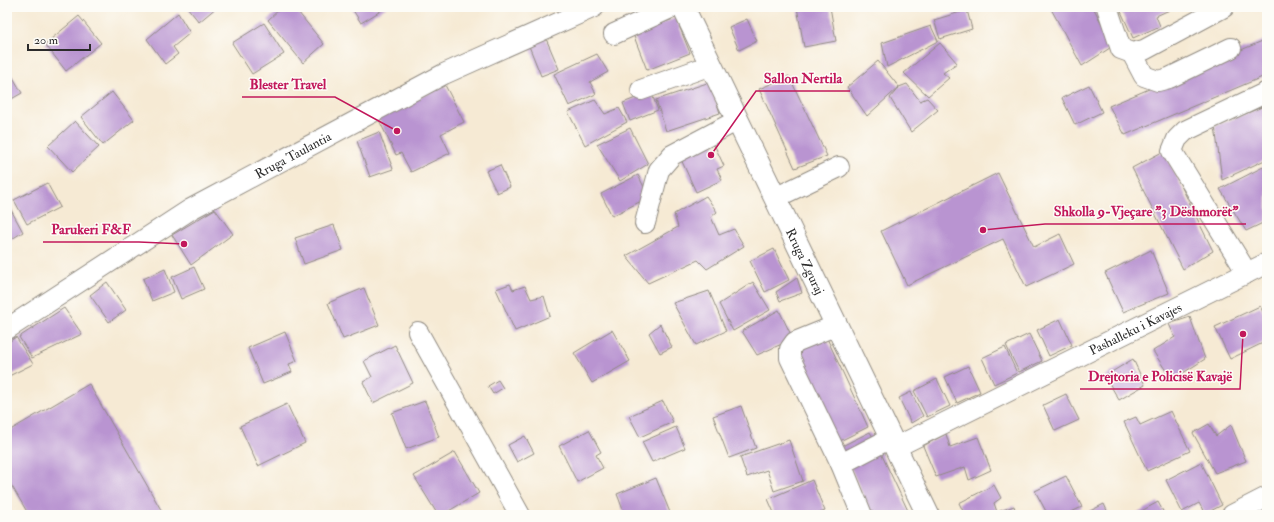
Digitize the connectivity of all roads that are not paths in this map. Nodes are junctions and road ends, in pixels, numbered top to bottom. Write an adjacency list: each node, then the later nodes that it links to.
1 (594, 7): 19 (street, Rruga Taulantia)
2 (673, 7): 6 (street)
3 (683, 7): 9 (main road, Rruga Zguraj)
4 (1107, 7): 8 (street)
5 (1224, 7): 8 (street)
6 (614, 34)
7 (1231, 48): 8 (street)
8 (1132, 53)
9 (711, 65): 10 (street); 12 (main road, Rruga Zguraj)
10 (641, 90)
11 (1267, 92): 17 (street)
12 (738, 120): 14 (main road, Rruga Zguraj); 15 (street)
13 (839, 167): 14 (street)
14 (775, 198): 18 (main road, Rruga Zguraj)
15 (645, 223)
16 (1267, 263): 17 (street, Pashalleku i Kavajes)
17 (1247, 273): 21 (street, Pashalleku i Kavajes)
18 (837, 325): 21 (main road, Rruga Zguraj); 22 (street)
19 (7, 329)
20 (418, 332): 24 (street)
21 (894, 443): 22 (street, Pashalleku i Kavajes); 26 (main road, Rruga Zguraj)
22 (841, 464): 25 (street)
23 (1267, 497): 27 (street)
24 (520, 515)
25 (862, 515)
26 (928, 515)
27 (1232, 515)

